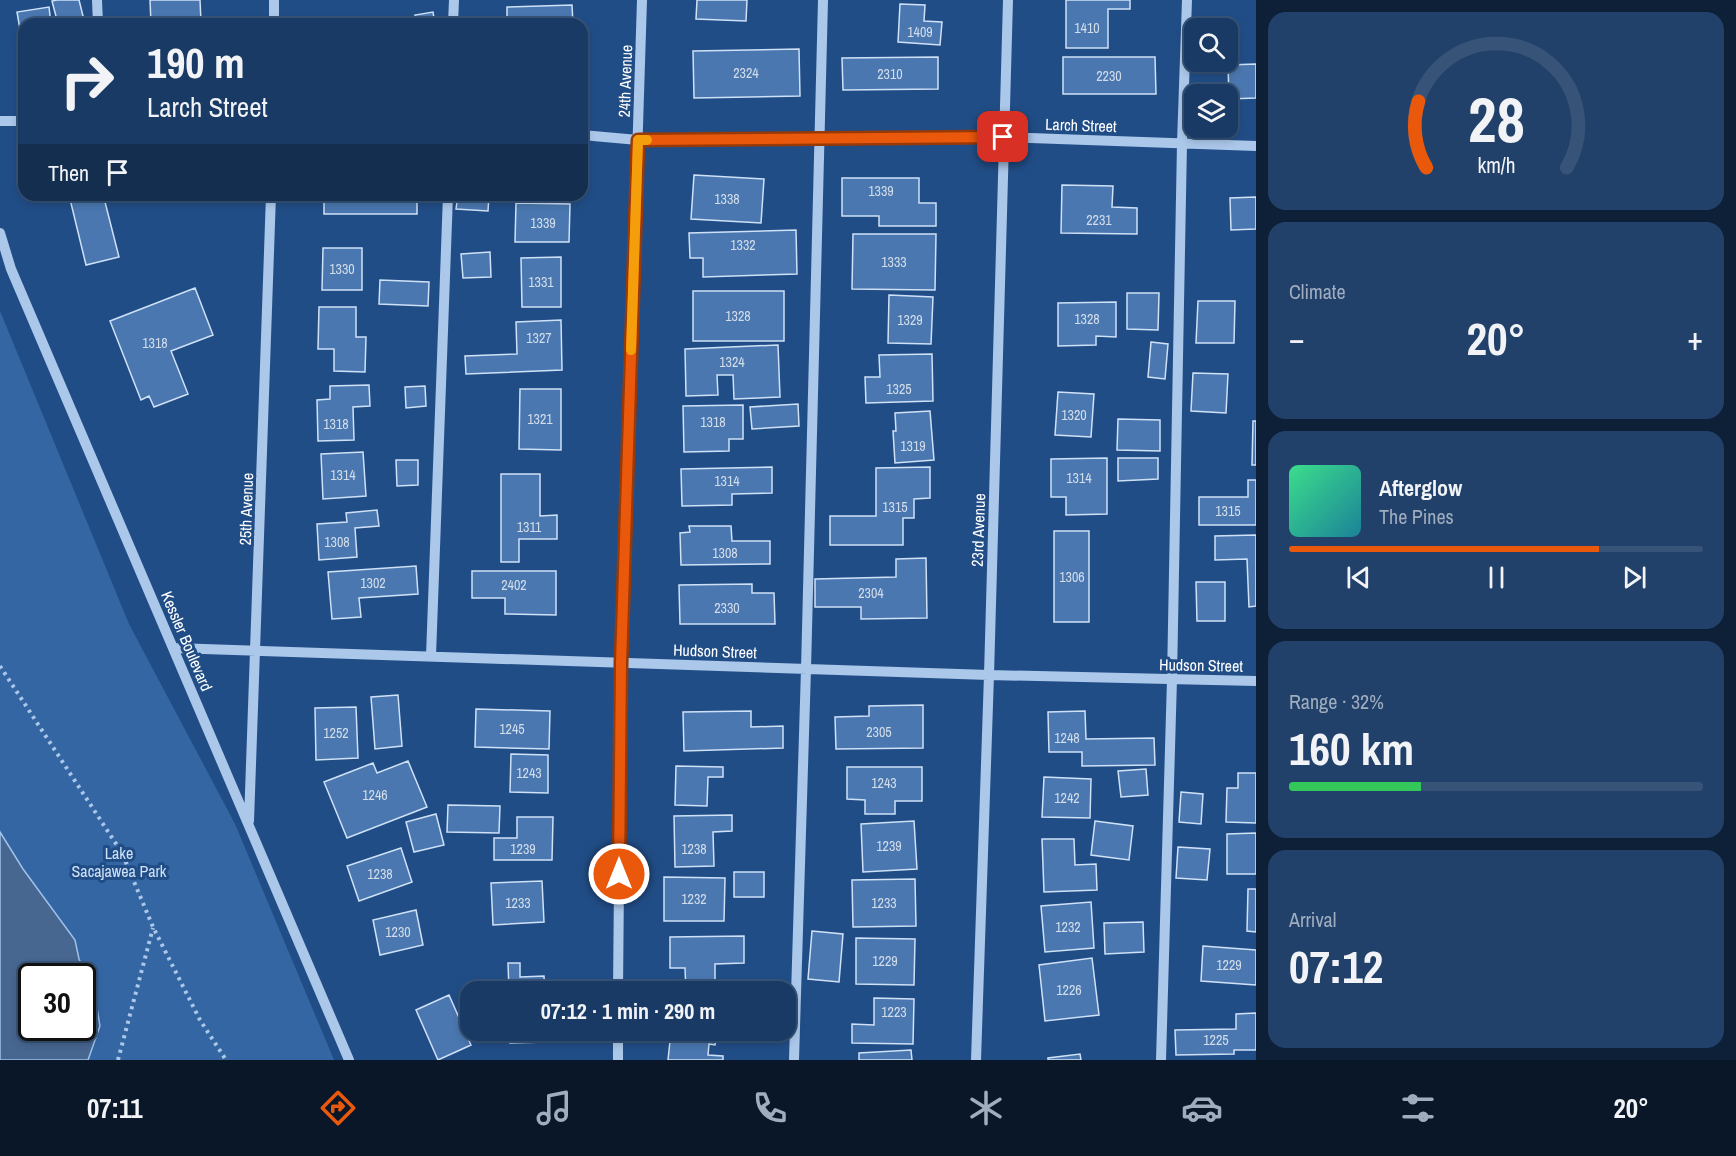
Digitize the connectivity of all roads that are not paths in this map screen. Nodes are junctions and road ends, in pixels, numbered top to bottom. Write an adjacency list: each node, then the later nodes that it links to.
1 (97, 0): 8 (street)
2 (274, 0): 9 (street)
3 (454, 0): 10 (street)
4 (642, 0): 16 (street, 24th Avenue)
5 (823, 0): 15 (street)
6 (1008, 0): 14 (street, 23rd Avenue)
7 (1187, 0): 17 (street)
8 (98, 18)
9 (274, 18)
10 (453, 18)
11 (0, 121): 12 (street)
12 (18, 121)
13 (588, 136): 16 (street, Larch Street)
14 (1003, 137): 15 (street, Larch Street); 17 (street, Larch Street); 27 (street, 23rd Avenue)
15 (819, 138): 16 (street, Larch Street); 26 (street)
16 (638, 140): 25 (street, 24th Avenue)
17 (1182, 143): 18 (street, Larch Street); 28 (street)
18 (1256, 146)
19 (271, 201): 23 (street, 25th Avenue)
20 (448, 201): 24 (street)
21 (0, 233): 22 (street, Kessler Boulevard)
22 (174, 648): 23 (street, Hudson Street); 30 (street, Kessler Boulevard)
23 (256, 651): 24 (street, Hudson Street); 30 (street, 25th Avenue)
24 (431, 656): 25 (street, Hudson Street)
25 (621, 663): 26 (street, Hudson Street); 31 (street, 24th Avenue)
26 (806, 669): 27 (street, Hudson Street); 35 (street)
27 (989, 675): 28 (street, Hudson Street); 36 (street, 23rd Avenue)
28 (1172, 679): 29 (street, Hudson Street); 37 (street)
29 (1256, 681)
30 (249, 824): 33 (street, Kessler Boulevard)
31 (618, 981)
32 (618, 1041): 34 (street)
33 (349, 1060)
34 (618, 1060)
35 (794, 1060)
36 (976, 1060)
37 (1161, 1060)

